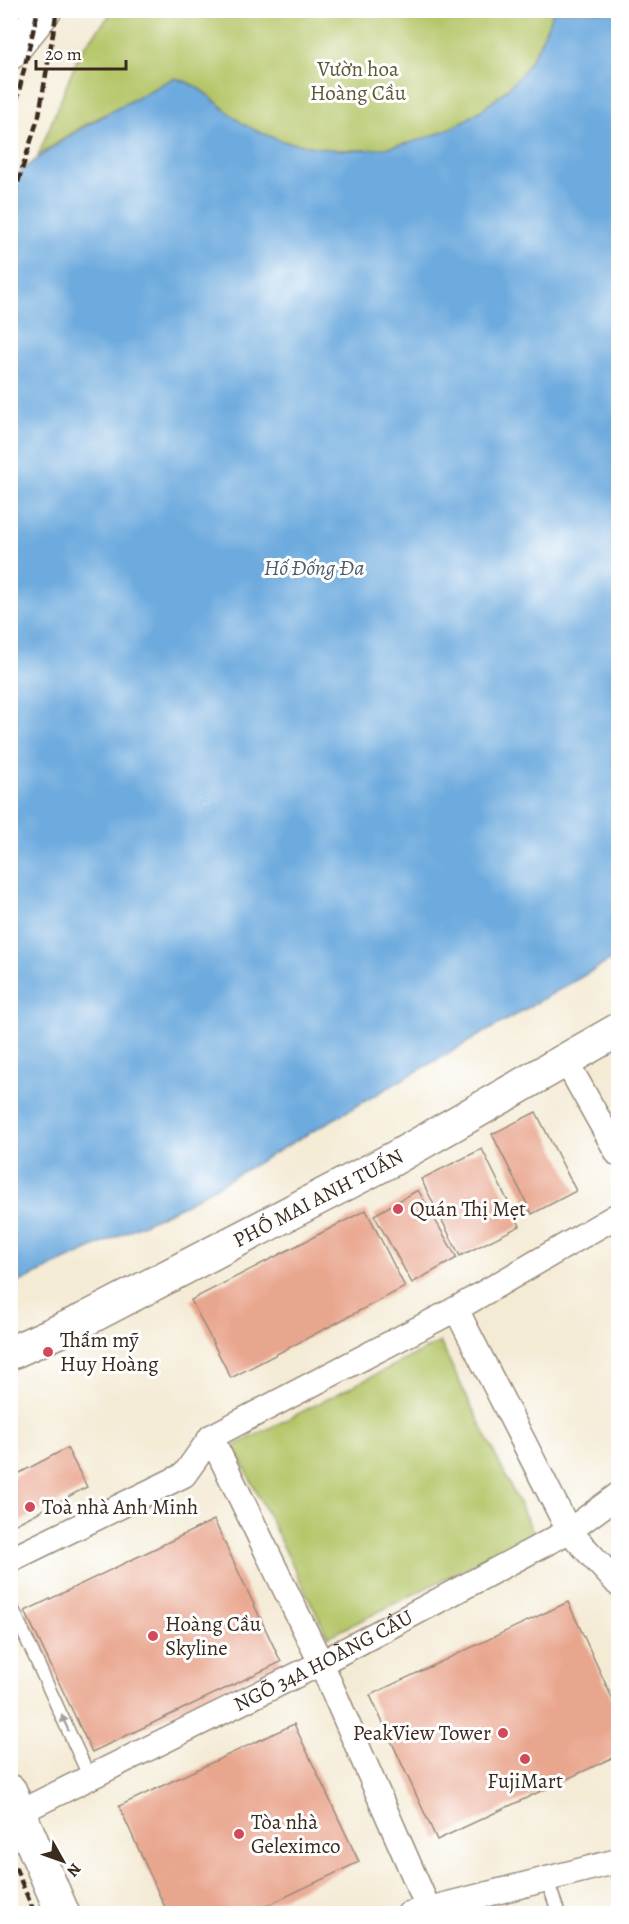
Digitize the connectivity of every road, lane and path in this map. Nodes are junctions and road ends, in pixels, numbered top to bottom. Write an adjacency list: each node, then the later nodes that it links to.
1 (45, 10): 2 (street)
2 (10, 53)
3 (618, 1030): 4 (street, PHỐ MAI ANH TUẤN)
4 (566, 1061): 5 (street); 8 (street, PHỐ MAI ANH TUẤN)
5 (618, 1154)
6 (618, 1215): 7 (street)
7 (456, 1309): 9 (street); 11 (street)
8 (10, 1353)
9 (211, 1437): 12 (street); 15 (street)
10 (618, 1495): 11 (street, NGÕ 34A HOÀNG CẦU)
11 (569, 1531): 13 (street); 15 (street, NGÕ 34A HOÀNG CẦU)
12 (10, 1560)
13 (618, 1584)
14 (10, 1603): 16 (lane, one-way to 14)
15 (321, 1663): 16 (street, NGÕ 34A HOÀNG CẦU); 20 (street)
16 (89, 1776): 17 (street, NGÕ 34A HOÀNG CẦU)
17 (15, 1801): 21 (street)
18 (618, 1861): 19 (street)
19 (547, 1880): 20 (street); 22 (lane)
20 (418, 1911)
21 (63, 1914)
22 (559, 1914)

